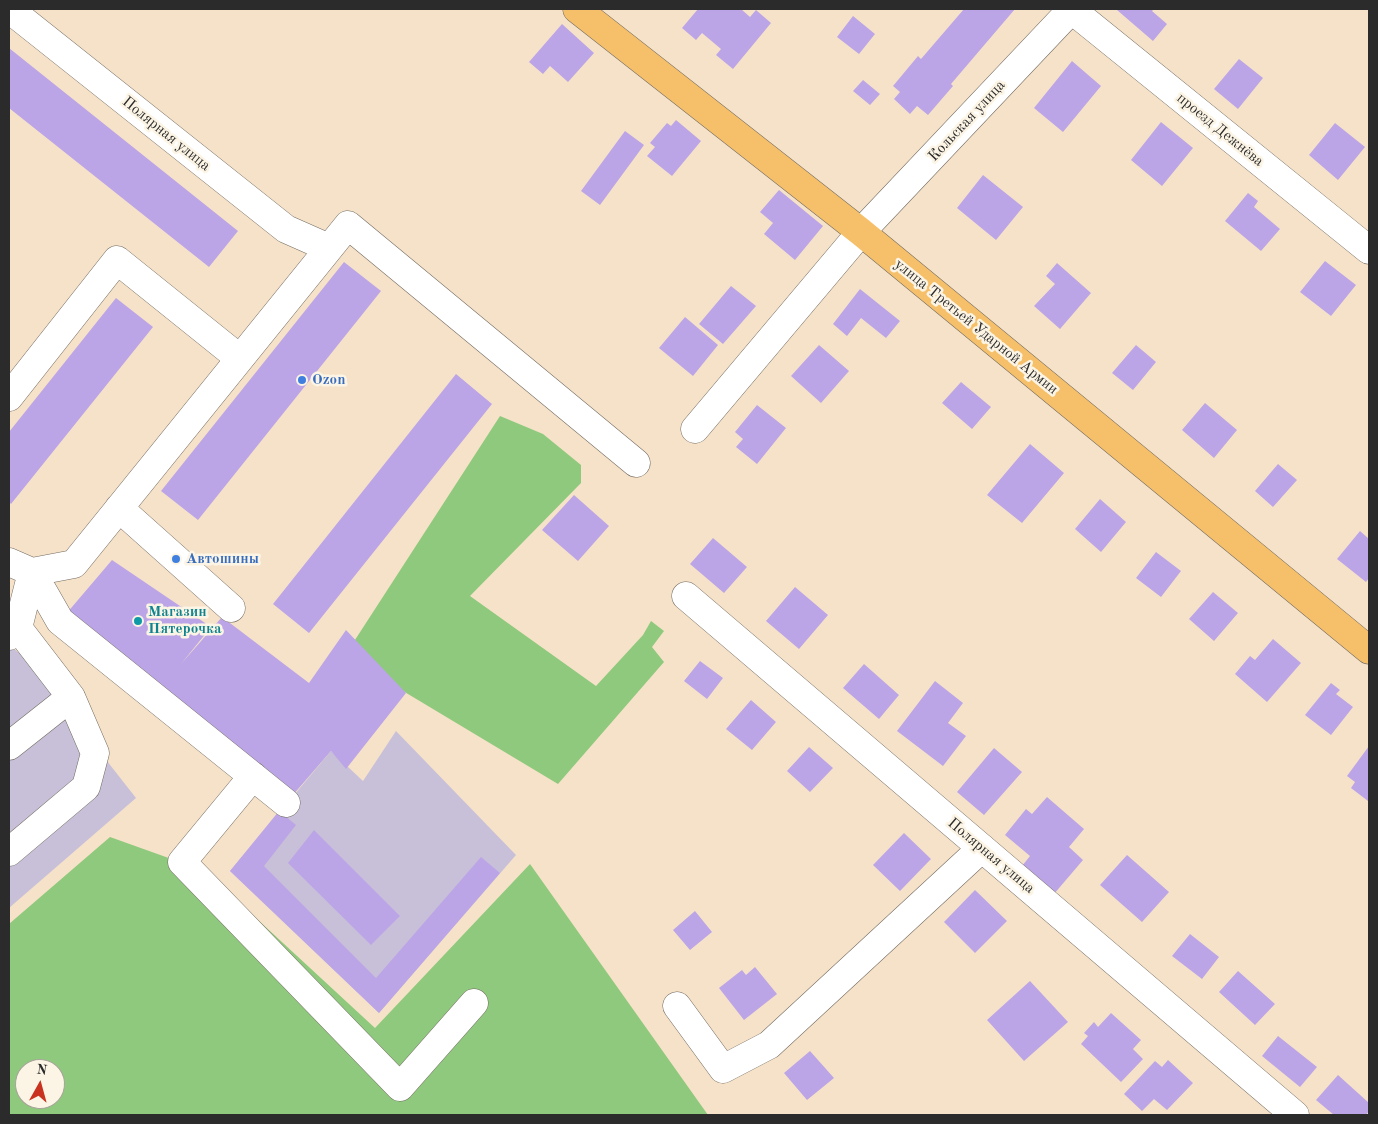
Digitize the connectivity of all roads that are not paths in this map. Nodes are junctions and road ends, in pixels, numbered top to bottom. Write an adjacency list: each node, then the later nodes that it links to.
1 (9, 9): 5 (street, Полярная улица)
2 (577, 9): 4 (main road, улица Третьей Ударной Армии)
3 (1072, 9): 4 (street, Кольская улица); 6 (street, проезд Дежнёва)
4 (861, 232): 9 (street, Кольская улица); 16 (main road, улица Третьей Ударной Армии)
5 (329, 248): 7 (street); 10 (street)
6 (1369, 250)
7 (239, 358): 8 (street); 11 (street)
8 (9, 397)
9 (694, 429)
10 (636, 463)
11 (119, 508): 12 (street); 14 (street)
12 (17, 569): 15 (street); 19 (street)
13 (686, 596): 21 (street, Полярная улица)
14 (231, 608)
15 (14, 632): 17 (street)
16 (1369, 650)
17 (71, 697): 18 (street); 22 (street)
18 (9, 746)
19 (253, 776): 20 (street); 23 (street)
20 (286, 803)
21 (982, 848): 24 (street); 25 (street, Полярная улица)
22 (9, 852)
23 (474, 1002)
24 (677, 1006)
25 (1295, 1115)

